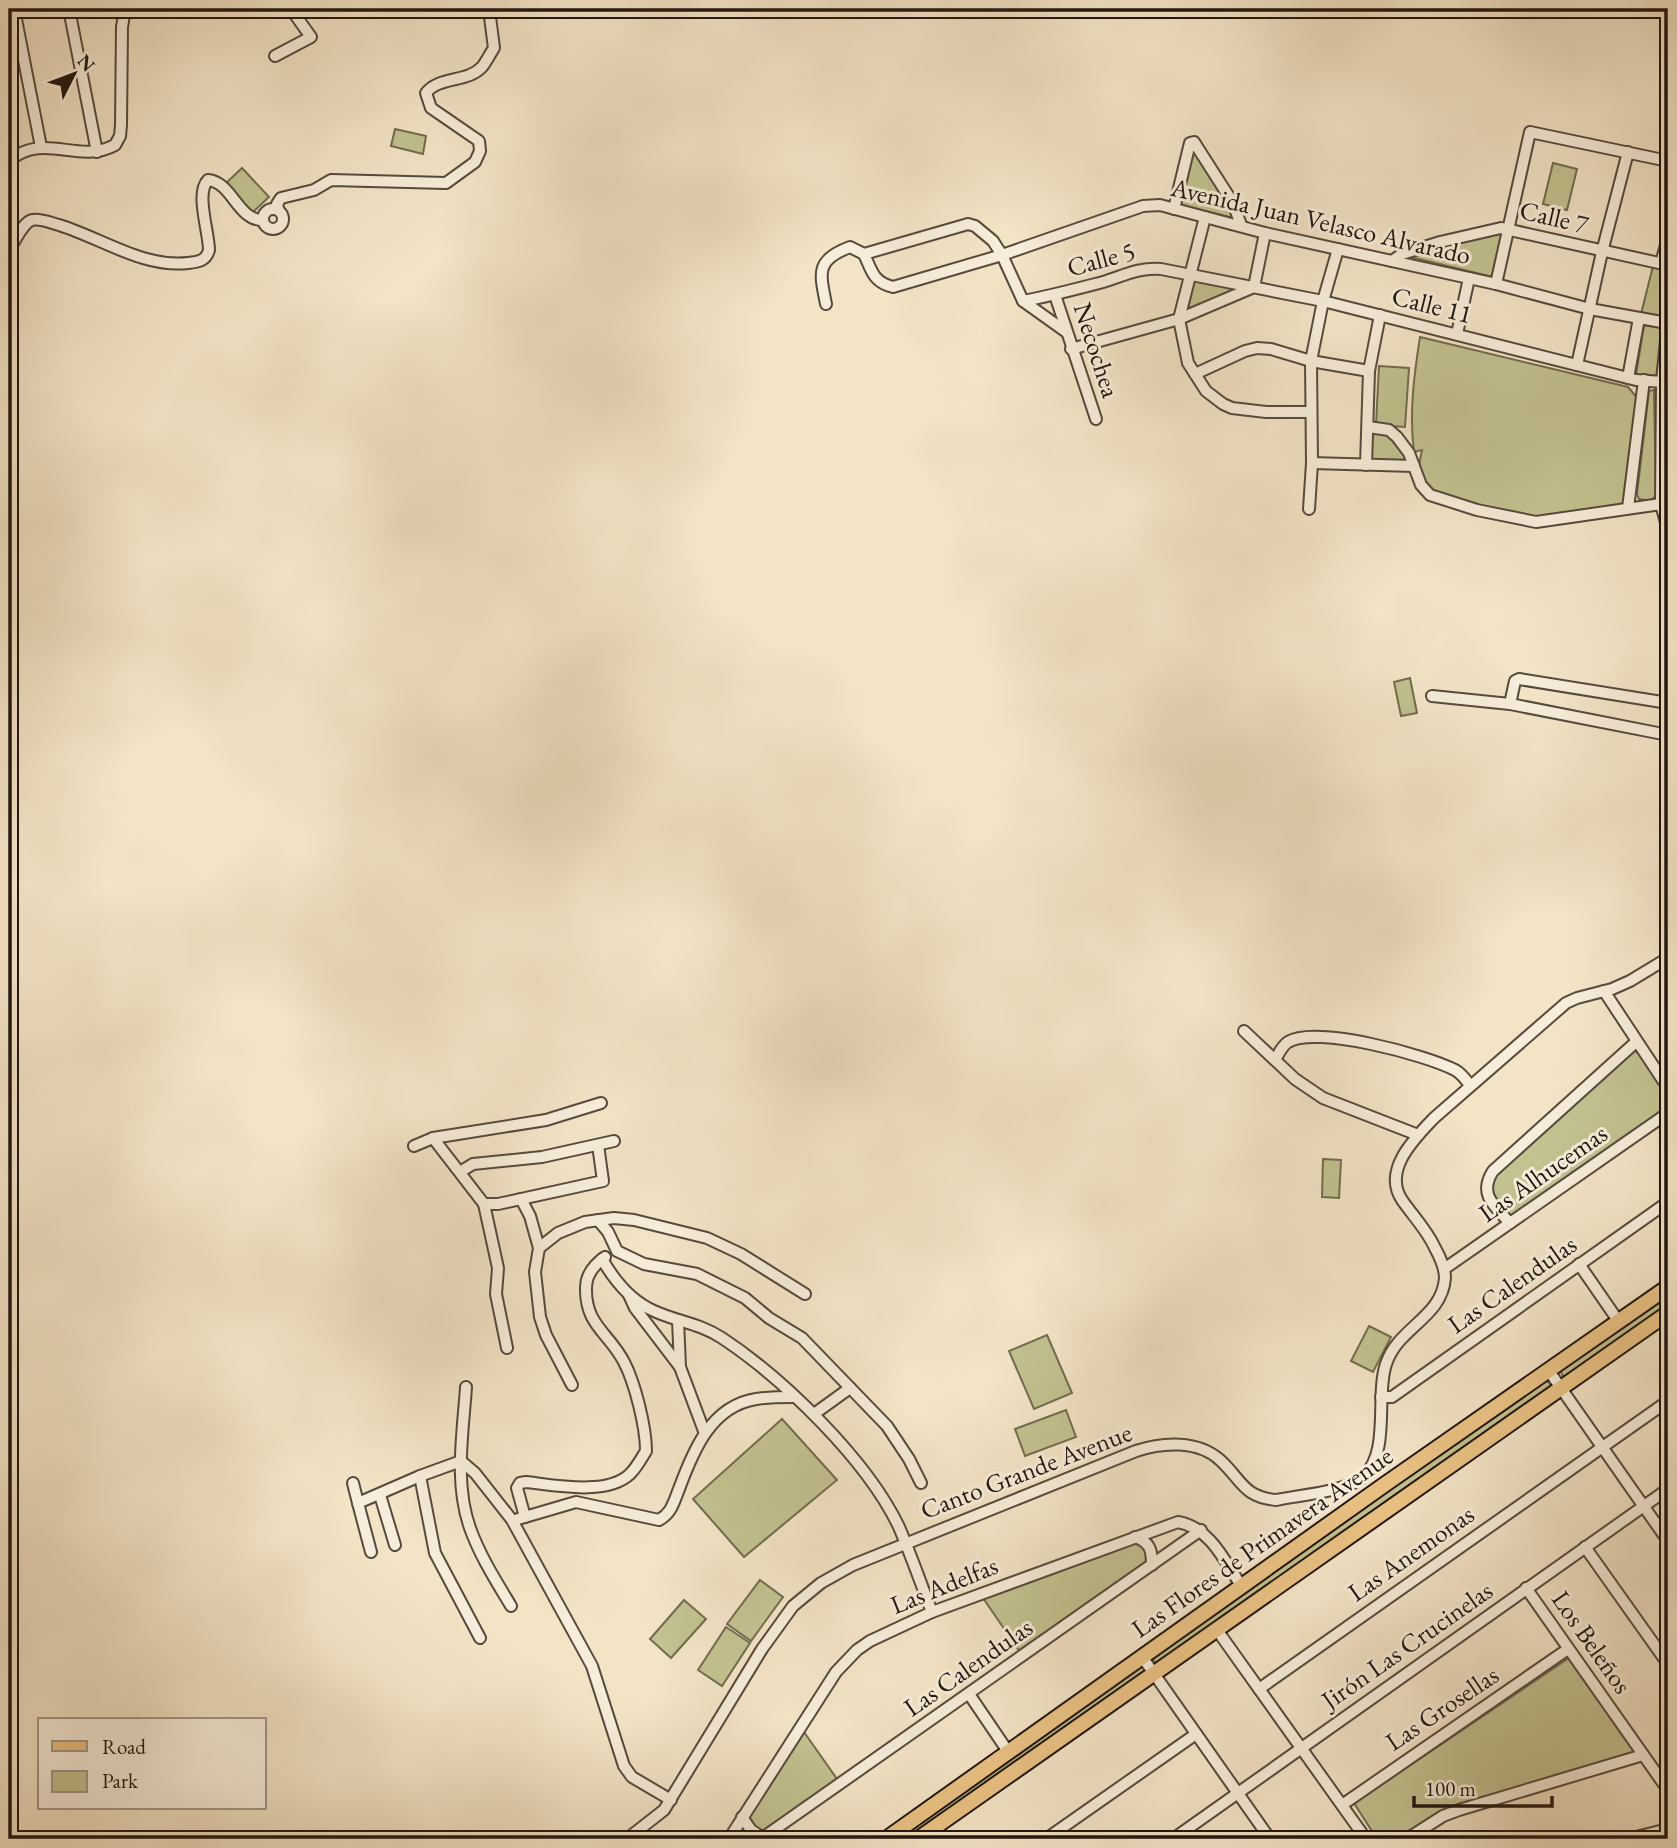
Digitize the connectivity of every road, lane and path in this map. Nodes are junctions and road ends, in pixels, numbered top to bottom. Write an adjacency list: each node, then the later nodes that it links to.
1 (14, 9): 7 (street)
2 (69, 9): 8 (street)
3 (125, 9): 8 (street)
4 (489, 9): 12 (street)
5 (294, 10): 6 (street)
6 (275, 56)
7 (41, 147): 8 (street); 10 (street)
8 (97, 152)
9 (1628, 152): 11 (street); 17 (street); 22 (street)
10 (9, 161)
11 (1668, 161)
12 (278, 209): 15 (street); 15 (street)
13 (1174, 209): 14 (street, Avenida Juan Velasco Alvarado); 16 (street); 24 (street, Avenida Juan Velasco Alvarado)
14 (1205, 217): 16 (street, Avenida Juan Velasco Alvarado); 27 (street)
15 (263, 220): 20 (street)
16 (1241, 225): 18 (street, Avenida Juan Velasco Alvarado)
17 (1509, 230): 22 (street, Calle 7); 25 (street, Calle 7); 29 (street)
18 (1265, 233): 21 (street, Avenida Juan Velasco Alvarado); 30 (street)
19 (1668, 238): 26 (street)
20 (9, 249)
21 (1338, 249): 25 (street, Avenida Juan Velasco Alvarado); 33 (street)
22 (1602, 252): 26 (street, Calle 7); 35 (street)
23 (864, 254): 24 (street); 24 (street, Avenida Juan Velasco Alvarado); 34 (street)
24 (1002, 255): 32 (street)
25 (1392, 261): 28 (street, Avenida Juan Velasco Alvarado)
26 (1665, 264)
27 (1191, 276): 30 (street, Calle 11); 31 (street, Calle 5); 38 (street)
28 (1469, 278): 29 (street, Avenida Juan Velasco Alvarado); 41 (street)
29 (1496, 284): 35 (street, Avenida Juan Velasco Alvarado)
30 (1254, 287): 33 (street, Calle 11); 38 (street)
31 (1055, 295): 32 (street, Calle 5); 40 (street, Necochea)
32 (1023, 301): 40 (street)
33 (1323, 301): 36 (street, Calle 11); 43 (street)
34 (826, 304)
35 (1590, 309): 37 (street, Avenida Juan Velasco Alvarado); 44 (street)
36 (1380, 315): 41 (street, Calle 11); 45 (street)
37 (1639, 318): 39 (street, Avenida Juan Velasco Alvarado); 47 (street)
38 (1179, 319): 42 (street); 46 (street)
39 (1668, 321): 49 (street)
40 (1065, 331): 42 (street, Necochea)
41 (1457, 334): 44 (street, Calle 11)
42 (1071, 349): 51 (street, Necochea)
43 (1311, 361): 45 (street); 46 (street); 50 (street)
44 (1577, 365): 47 (street, Calle 11)
45 (1369, 370): 52 (street)
46 (1195, 374): 50 (street)
47 (1628, 378): 48 (street, Calle 11)
48 (1644, 380): 49 (street, Calle 11); 57 (street)
49 (1662, 382): 56 (street)
50 (1311, 412): 53 (street)
51 (1096, 419)
52 (1368, 427): 54 (street); 55 (street)
53 (1311, 463): 54 (street); 58 (street)
54 (1366, 465): 55 (street)
55 (1414, 466): 57 (street)
56 (1661, 505): 57 (street); 59 (street)
57 (1628, 508)
58 (1309, 509)
59 (1668, 530)
60 (1432, 696): 62 (street)
61 (1668, 703): 62 (street)
62 (1510, 704): 63 (street)
63 (1668, 735)
64 (1668, 959): 65 (street)
65 (1604, 991): 67 (street); 69 (street)
66 (1244, 1031): 68 (street)
67 (1636, 1041): 70 (street); 83 (street)
68 (1275, 1060): 69 (street); 73 (street)
69 (1471, 1085): 73 (street)
70 (1668, 1088)
71 (601, 1103): 74 (street)
72 (1668, 1113): 83 (street, Las Alhucemas)
73 (1418, 1135): 88 (street)
74 (433, 1138): 77 (street); 78 (street)
75 (614, 1140): 76 (street)
76 (598, 1145): 78 (street); 79 (street)
77 (414, 1146)
78 (460, 1172): 81 (street)
79 (520, 1199): 81 (street); 84 (street)
80 (1668, 1202): 87 (street, Las Calendulas)
81 (484, 1204): 95 (street)
82 (598, 1220): 84 (street); 85 (street); 91 (street)
83 (1510, 1223): 88 (street, Las Alhucemas)
84 (539, 1248): 98 (street)
85 (617, 1251): 86 (street); 100 (street)
86 (602, 1259): 90 (street); 112 (street)
87 (1580, 1264): 94 (street); 103 (street, Las Calendulas)
88 (1444, 1269): 103 (street, Canto Grande Avenue)
89 (1668, 1287): 94 (main road, Las Flores de Primavera Avenue)
90 (629, 1294): 93 (street); 96 (street)
91 (805, 1294)
92 (1668, 1313): 101 (main road, Las Flores de Primavera Avenue)
93 (678, 1320): 96 (street); 102 (street)
94 (1619, 1322): 97 (main road, Las Flores de Primavera Avenue)
95 (508, 1348)
96 (680, 1367): 106 (street)
97 (1549, 1371): 101 (street); 128 (main road, Las Flores de Primavera Avenue)
98 (572, 1385)
99 (466, 1387): 108 (street)
100 (850, 1388): 105 (street); 111 (street)
101 (1562, 1388): 107 (street); 132 (main road, Las Flores de Primavera Avenue)
102 (794, 1397): 105 (street); 106 (street)
103 (1381, 1397): 123 (street, Canto Grande Avenue)
104 (1668, 1401): 107 (street, Las Anemonas)
105 (814, 1415): 123 (street)
106 (704, 1431): 115 (street)
107 (1602, 1447): 117 (street); 138 (street, Las Anemonas)
108 (461, 1461): 109 (street); 119 (street); 130 (street)
109 (420, 1476): 114 (street); 133 (street)
110 (353, 1483): 116 (street)
111 (921, 1483)
112 (576, 1489): 115 (street); 118 (street)
113 (1668, 1489): 117 (street, Jirón Las Crucinelas)
114 (380, 1495): 116 (street); 124 (street)
115 (576, 1502): 118 (street)
116 (358, 1503): 126 (street)
117 (1643, 1506): 122 (street); 125 (street, Jirón Las Crucinelas)
118 (525, 1517): 119 (street)
119 (512, 1520): 146 (street)
120 (1201, 1530): 121 (street, Las Adelfas); 127 (street, Las Calendulas); 128 (street)
121 (1135, 1537): 127 (street); 131 (street, Las Adelfas)
122 (1668, 1541)
123 (905, 1543): 131 (street); 146 (street, Canto Grande Avenue)
124 (396, 1545)
125 (1585, 1547): 129 (street, Jirón Las Crucinelas); 136 (street)
126 (371, 1552)
127 (1152, 1564): 139 (street, Las Calendulas)
128 (1242, 1587): 135 (main road, Las Flores de Primavera Avenue)
129 (1526, 1588): 134 (street, Los Beleños); 141 (street, Jirón Las Crucinelas)
130 (511, 1606)
131 (932, 1612): 148 (street, Las Adelfas)
132 (1217, 1629): 137 (main road, Las Flores de Primavera Avenue); 138 (street)
133 (480, 1638)
134 (1568, 1649): 143 (street, Los Beleños); 147 (street, Las Grosellas)
135 (1143, 1658): 137 (street); 142 (main road, Las Flores de Primavera Avenue)
136 (1668, 1664)
137 (1154, 1674): 140 (street); 154 (main road, Las Flores de Primavera Avenue)
138 (1259, 1689): 141 (street)
139 (969, 1694): 142 (street); 152 (street, Las Calendulas)
140 (1196, 1734): 145 (street); 155 (street)
141 (1301, 1747): 145 (street, Jirón Las Crucinelas); 147 (street)
142 (1009, 1753): 153 (main road, Las Flores de Primavera Avenue)
143 (1643, 1755): 144 (street, Los Beleños); 159 (street)
144 (1668, 1790)
145 (1237, 1792): 156 (street, Jirón Las Crucinelas); 157 (street)
146 (671, 1800): 150 (street, Canto Grande Avenue)
147 (1342, 1805): 158 (street)
148 (742, 1818): 151 (street, Las Adelfas); 152 (street)
149 (1668, 1829): 160 (street)
150 (628, 1839)
151 (729, 1839)
152 (762, 1839)
153 (886, 1839)
154 (918, 1839)
155 (1046, 1839)
156 (1173, 1839)
157 (1270, 1839)
158 (1366, 1839)
159 (1407, 1839)
160 (1628, 1839)

